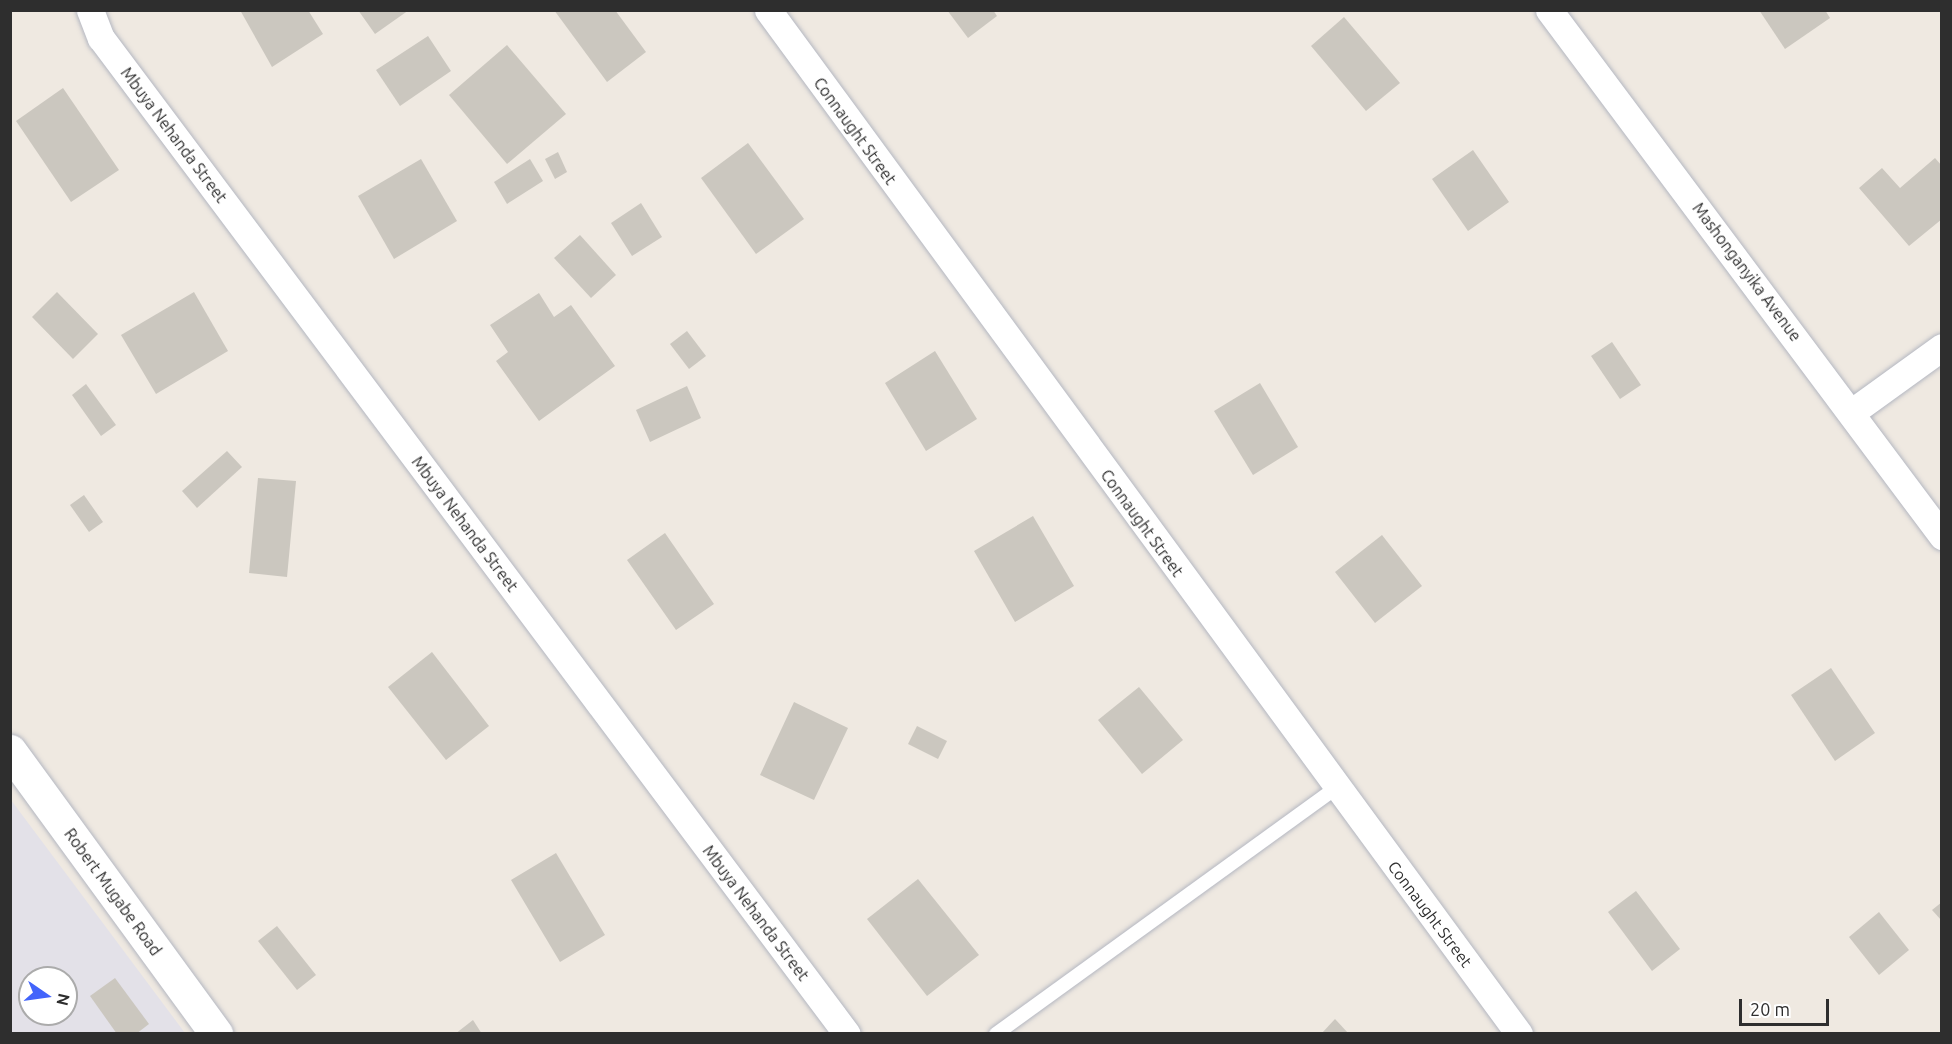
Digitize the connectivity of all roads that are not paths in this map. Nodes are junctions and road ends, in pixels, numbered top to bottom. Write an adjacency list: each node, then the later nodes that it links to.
1 (90, 10): 10 (street, Mbuya Nehanda Street)
2 (768, 10): 8 (street, Connaught Street)
3 (1549, 10): 5 (street, Mashonganyika Avenue)
4 (1941, 347): 5 (street)
5 (1852, 412): 6 (street, Mashonganyika Avenue)
6 (1941, 536)
7 (10, 751): 9 (street, Robert Mugabe Road)
8 (1336, 788): 11 (lane); 12 (street, Connaught Street)
9 (216, 1034)
10 (847, 1034)
11 (996, 1034)
12 (1519, 1034)

